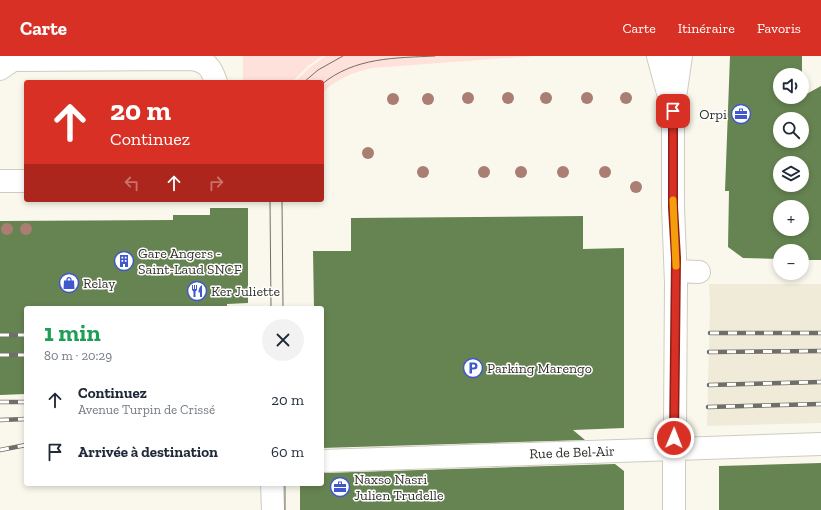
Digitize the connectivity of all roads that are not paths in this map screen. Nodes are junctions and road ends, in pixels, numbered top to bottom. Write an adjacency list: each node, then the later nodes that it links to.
1 (658, 56): 5 (street)
2 (681, 56): 5 (street)
3 (0, 69): 4 (street)
4 (215, 80)
5 (673, 111): 9 (street)
6 (0, 180): 7 (street)
7 (24, 180)
8 (699, 272): 9 (street)
9 (676, 277): 11 (street, bridge)
10 (821, 444): 11 (street, Rue de Bel-Air)
11 (674, 449): 12 (street, Rue de Bel-Air); 15 (street)
12 (324, 461)
13 (272, 486): 14 (street)
14 (272, 510)
15 (674, 510)

